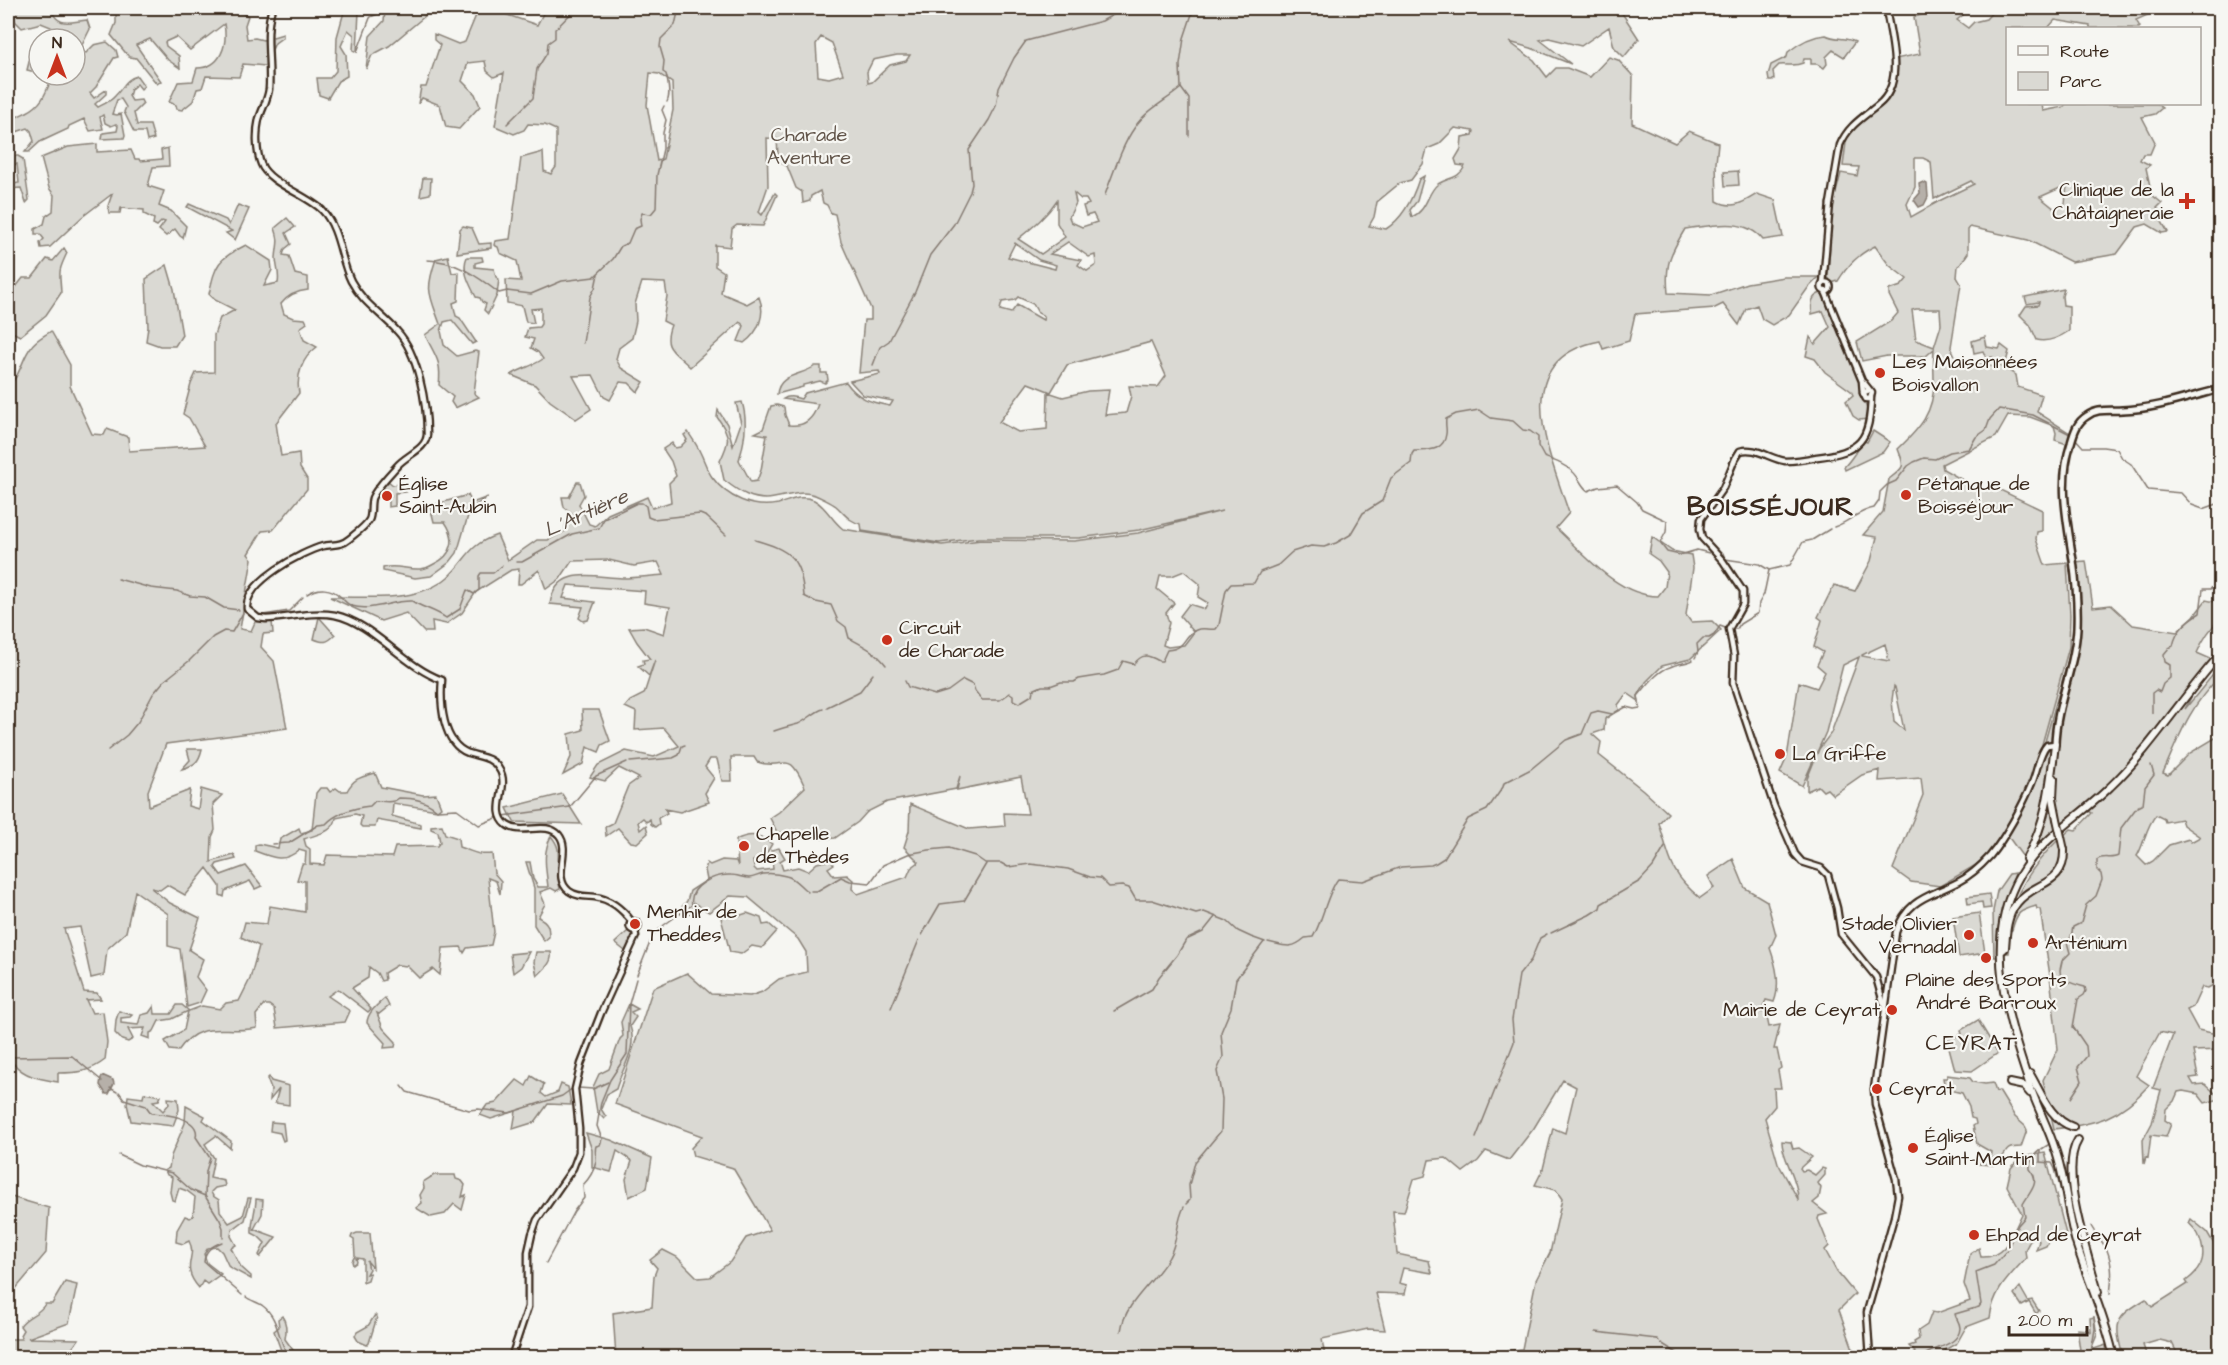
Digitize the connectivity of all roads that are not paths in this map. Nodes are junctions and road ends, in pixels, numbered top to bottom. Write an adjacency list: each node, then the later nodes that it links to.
1 (272, 8): 24 (main road)
2 (1885, 8): 3 (main road)
3 (1862, 381): 5 (main road); 6 (main road)
4 (2220, 389): 10 (main road)
5 (1869, 390): 6 (main road); 7 (main road)
6 (1863, 393): 7 (main road)
7 (1869, 398): 14 (main road)
8 (2220, 655): 11 (highway)
9 (2220, 660): 12 (highway)
10 (2055, 744): 11 (highway); 12 (highway, bridge); 14 (main road)
11 (2012, 891): 13 (highway)
12 (2003, 950): 16 (highway)
13 (2000, 962): 15 (highway); 20 (highway)
14 (1885, 1004): 25 (main road)
15 (2004, 1006)
16 (2030, 1074): 21 (highway); 23 (highway)
17 (2020, 1075): 19 (highway)
18 (2010, 1083): 19 (highway)
19 (2024, 1086): 20 (highway)
20 (2042, 1118): 26 (highway)
21 (2073, 1127)
22 (2078, 1140): 23 (highway)
23 (2098, 1293): 26 (highway)
24 (511, 1358)
25 (1870, 1358)
26 (2116, 1358)

